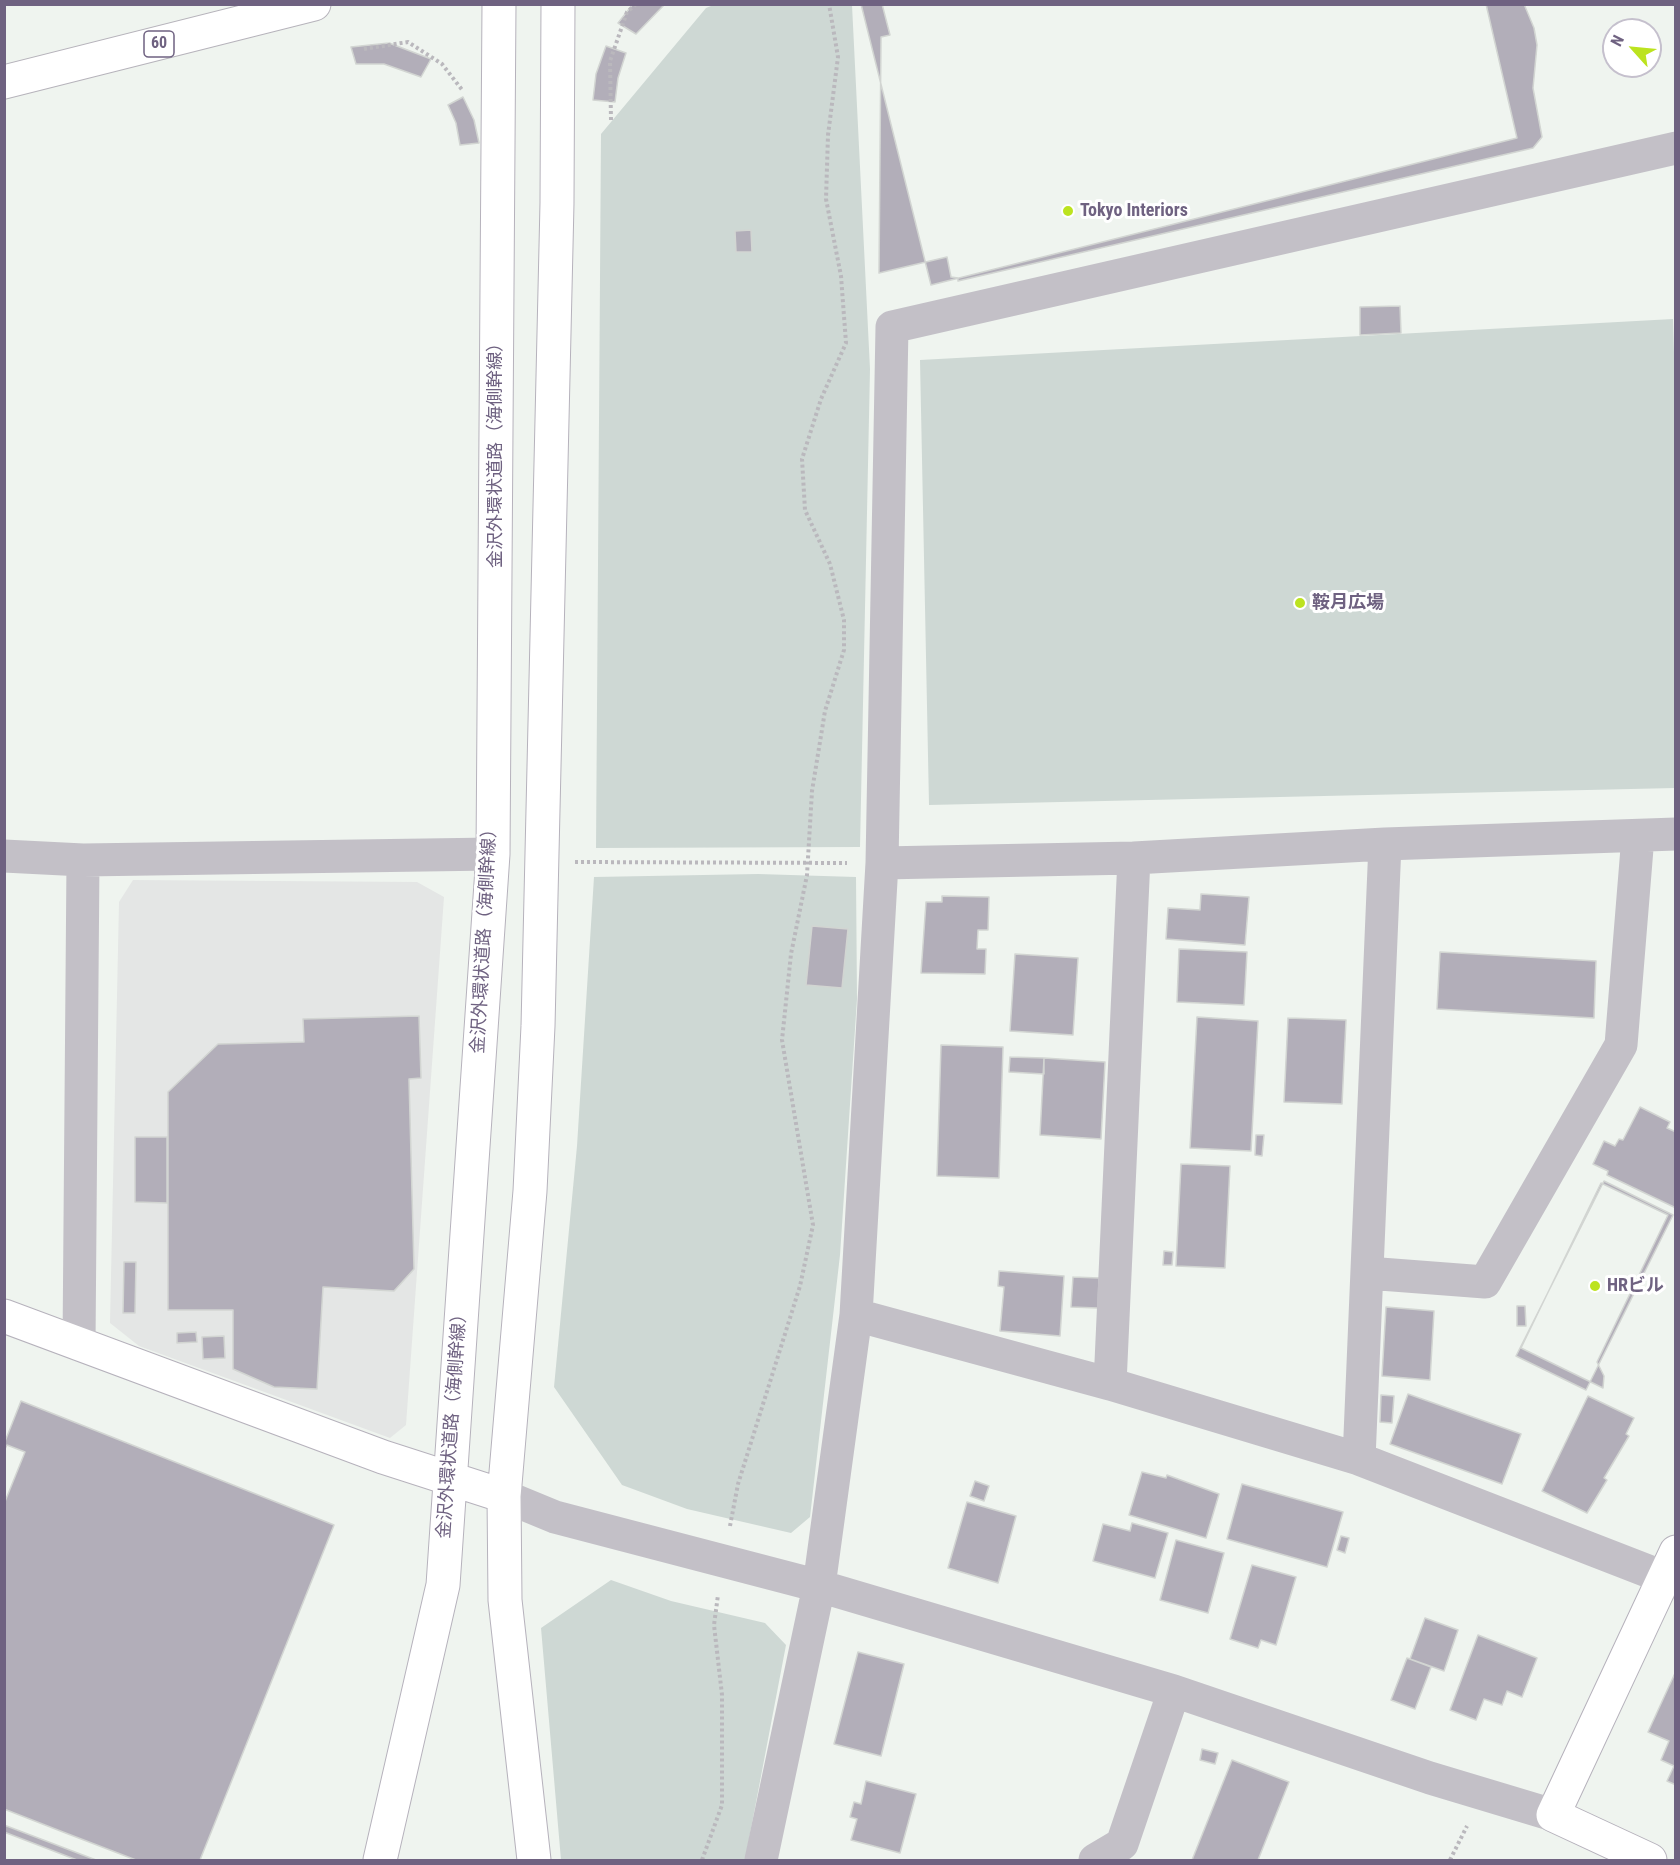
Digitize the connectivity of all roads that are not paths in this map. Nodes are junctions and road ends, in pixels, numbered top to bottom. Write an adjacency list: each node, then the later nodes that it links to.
1 (314, 4): 4 (street, 60)
2 (499, 4): 9 (street, 金沢外環状道路（海側幹線）)
3 (558, 4): 21 (street)
4 (4, 82)
5 (1676, 148): 13 (street)
6 (1676, 834): 7 (street)
7 (1638, 836): 8 (street); 14 (street)
8 (1385, 844): 11 (street); 14 (street)
9 (493, 854): 12 (street); 20 (street, 金沢外環状道路（海側幹線）)
10 (4, 856): 12 (street)
11 (1134, 858): 13 (street); 18 (street)
12 (82, 860): 17 (street)
13 (882, 863): 15 (street)
14 (1367, 1273): 19 (street)
15 (856, 1315): 18 (street); 23 (street)
16 (4, 1316): 17 (street)
17 (79, 1344): 20 (street)
18 (1110, 1384): 19 (street)
19 (1359, 1459): 22 (street)
20 (449, 1477): 21 (street); 26 (street, 金沢外環状道路（海側幹線）)
21 (504, 1497): 23 (street); 27 (street)
22 (1672, 1570): 25 (street)
23 (819, 1586): 24 (street); 28 (street)
24 (1174, 1691): 25 (street); 29 (street)
25 (1552, 1815): 30 (street)
26 (380, 1860)
27 (534, 1860)
28 (761, 1860)
29 (1095, 1860)
30 (1650, 1860)

